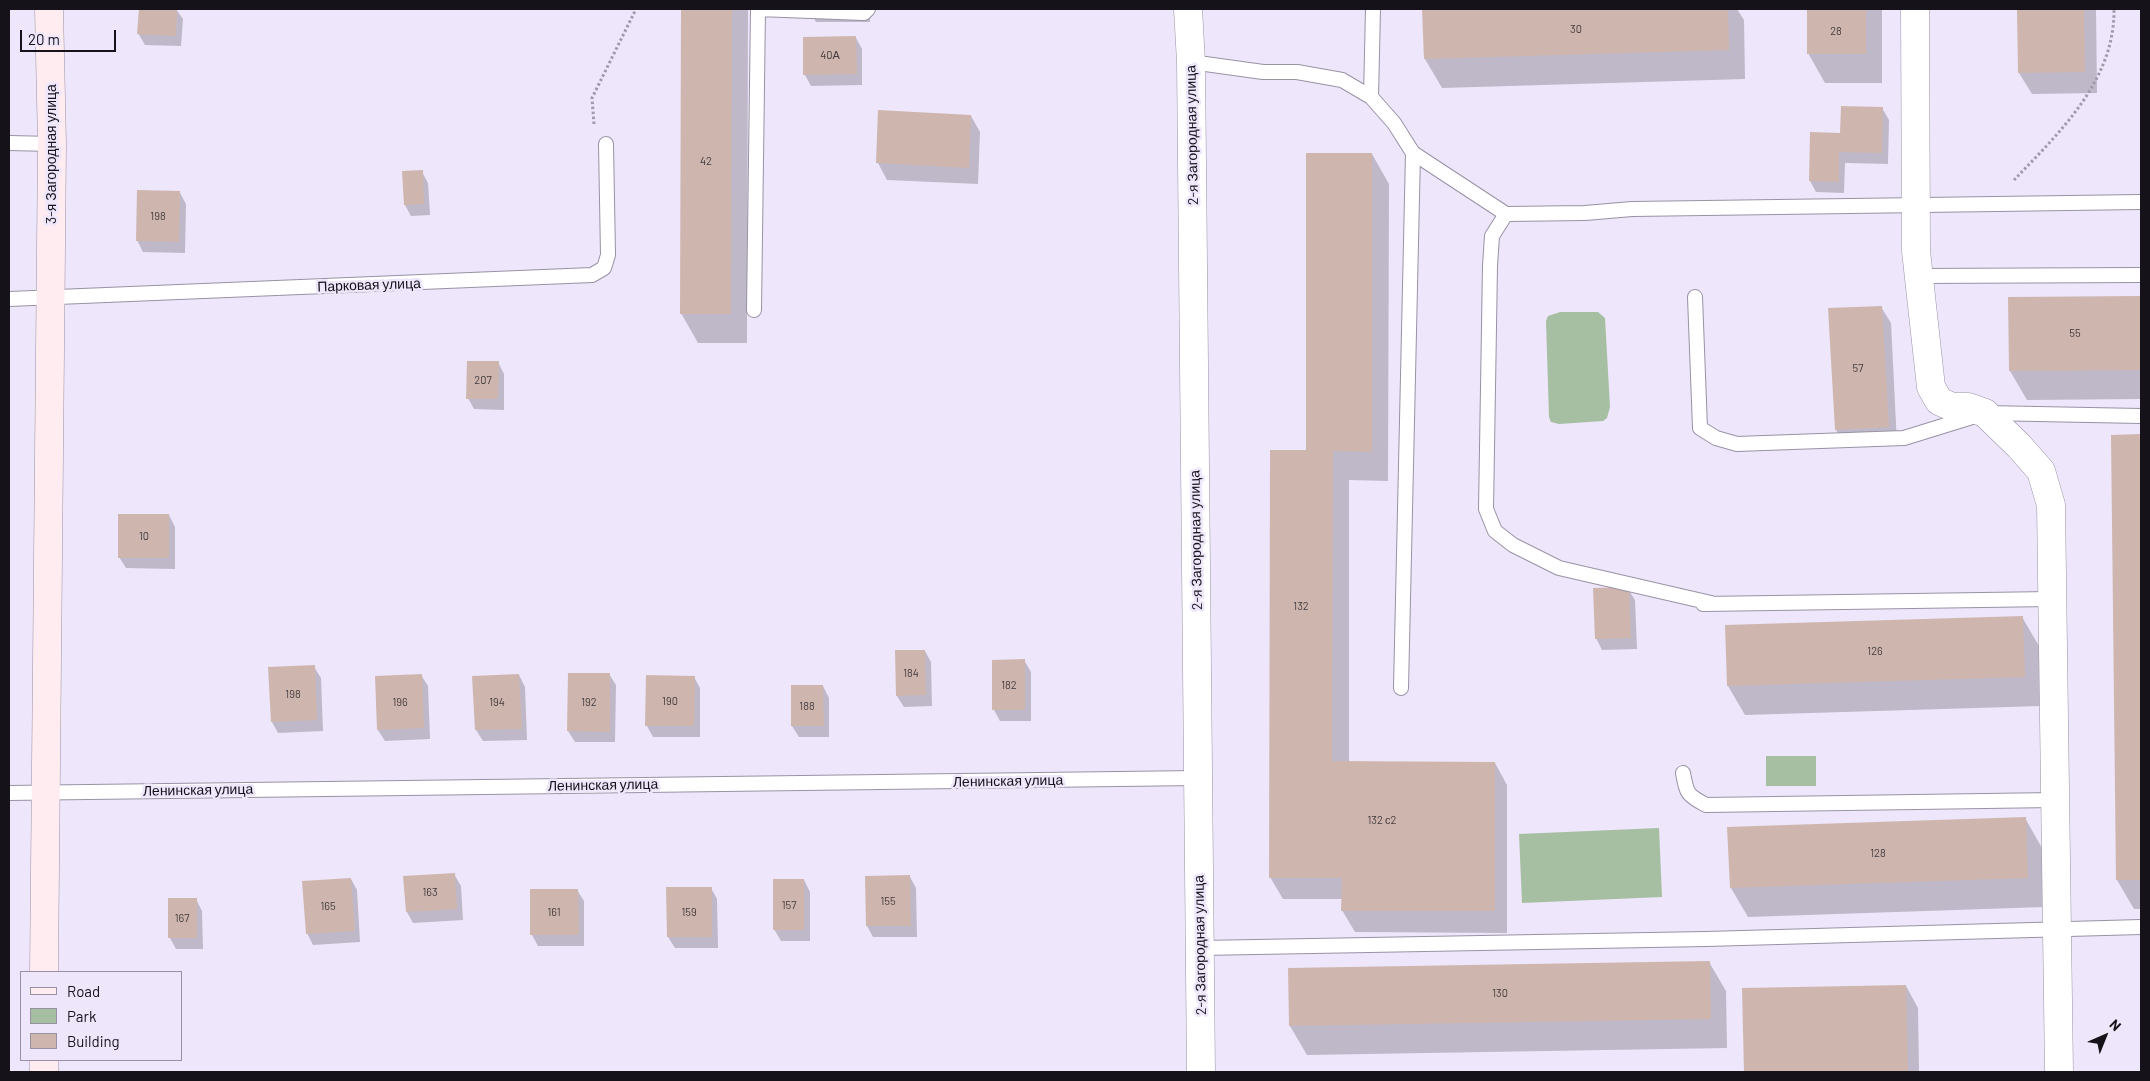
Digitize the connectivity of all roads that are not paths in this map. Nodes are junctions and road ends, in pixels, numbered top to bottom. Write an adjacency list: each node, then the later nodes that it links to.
1 (49, 9): 10 (main road, 3-я Загородная улица)
2 (758, 9): 3 (lane); 21 (lane)
3 (868, 9)
4 (1188, 9): 7 (street, 2-я Загородная улица)
5 (1374, 9): 8 (lane)
6 (1915, 9): 14 (street)
7 (1191, 62): 8 (lane); 27 (street, 2-я Загородная улица)
8 (1371, 97): 12 (lane)
9 (9, 143): 10 (lane)
10 (52, 144): 19 (main road, 3-я Загородная улица)
11 (606, 144): 19 (lane, Парковая улица)
12 (1413, 153): 15 (lane); 25 (lane)
13 (2141, 202): 14 (lane)
14 (1916, 204): 15 (lane); 17 (street)
15 (1506, 214): 24 (lane)
16 (2141, 275): 17 (lane)
17 (1918, 276): 22 (street)
18 (1695, 297): 22 (lane)
19 (50, 298): 20 (lane, Парковая улица); 28 (main road, 3-я Загородная улица)
20 (9, 299)
21 (754, 310)
22 (1985, 413): 23 (lane); 24 (street)
23 (2141, 416)
24 (2052, 600): 30 (street)
25 (1401, 688)
26 (1683, 773): 30 (lane)
27 (1198, 778): 28 (lane, Ленинская улица); 33 (street, 2-я Загородная улица)
28 (47, 792): 29 (lane, Ленинская улица); 34 (main road, 3-я Загородная улица)
29 (9, 793)
30 (2055, 800): 32 (street)
31 (2141, 927): 32 (lane)
32 (2057, 928): 33 (lane); 36 (street)
33 (1200, 948): 35 (street, 2-я Загородная улица)
34 (44, 971)
35 (1201, 1072)
36 (2059, 1072)

